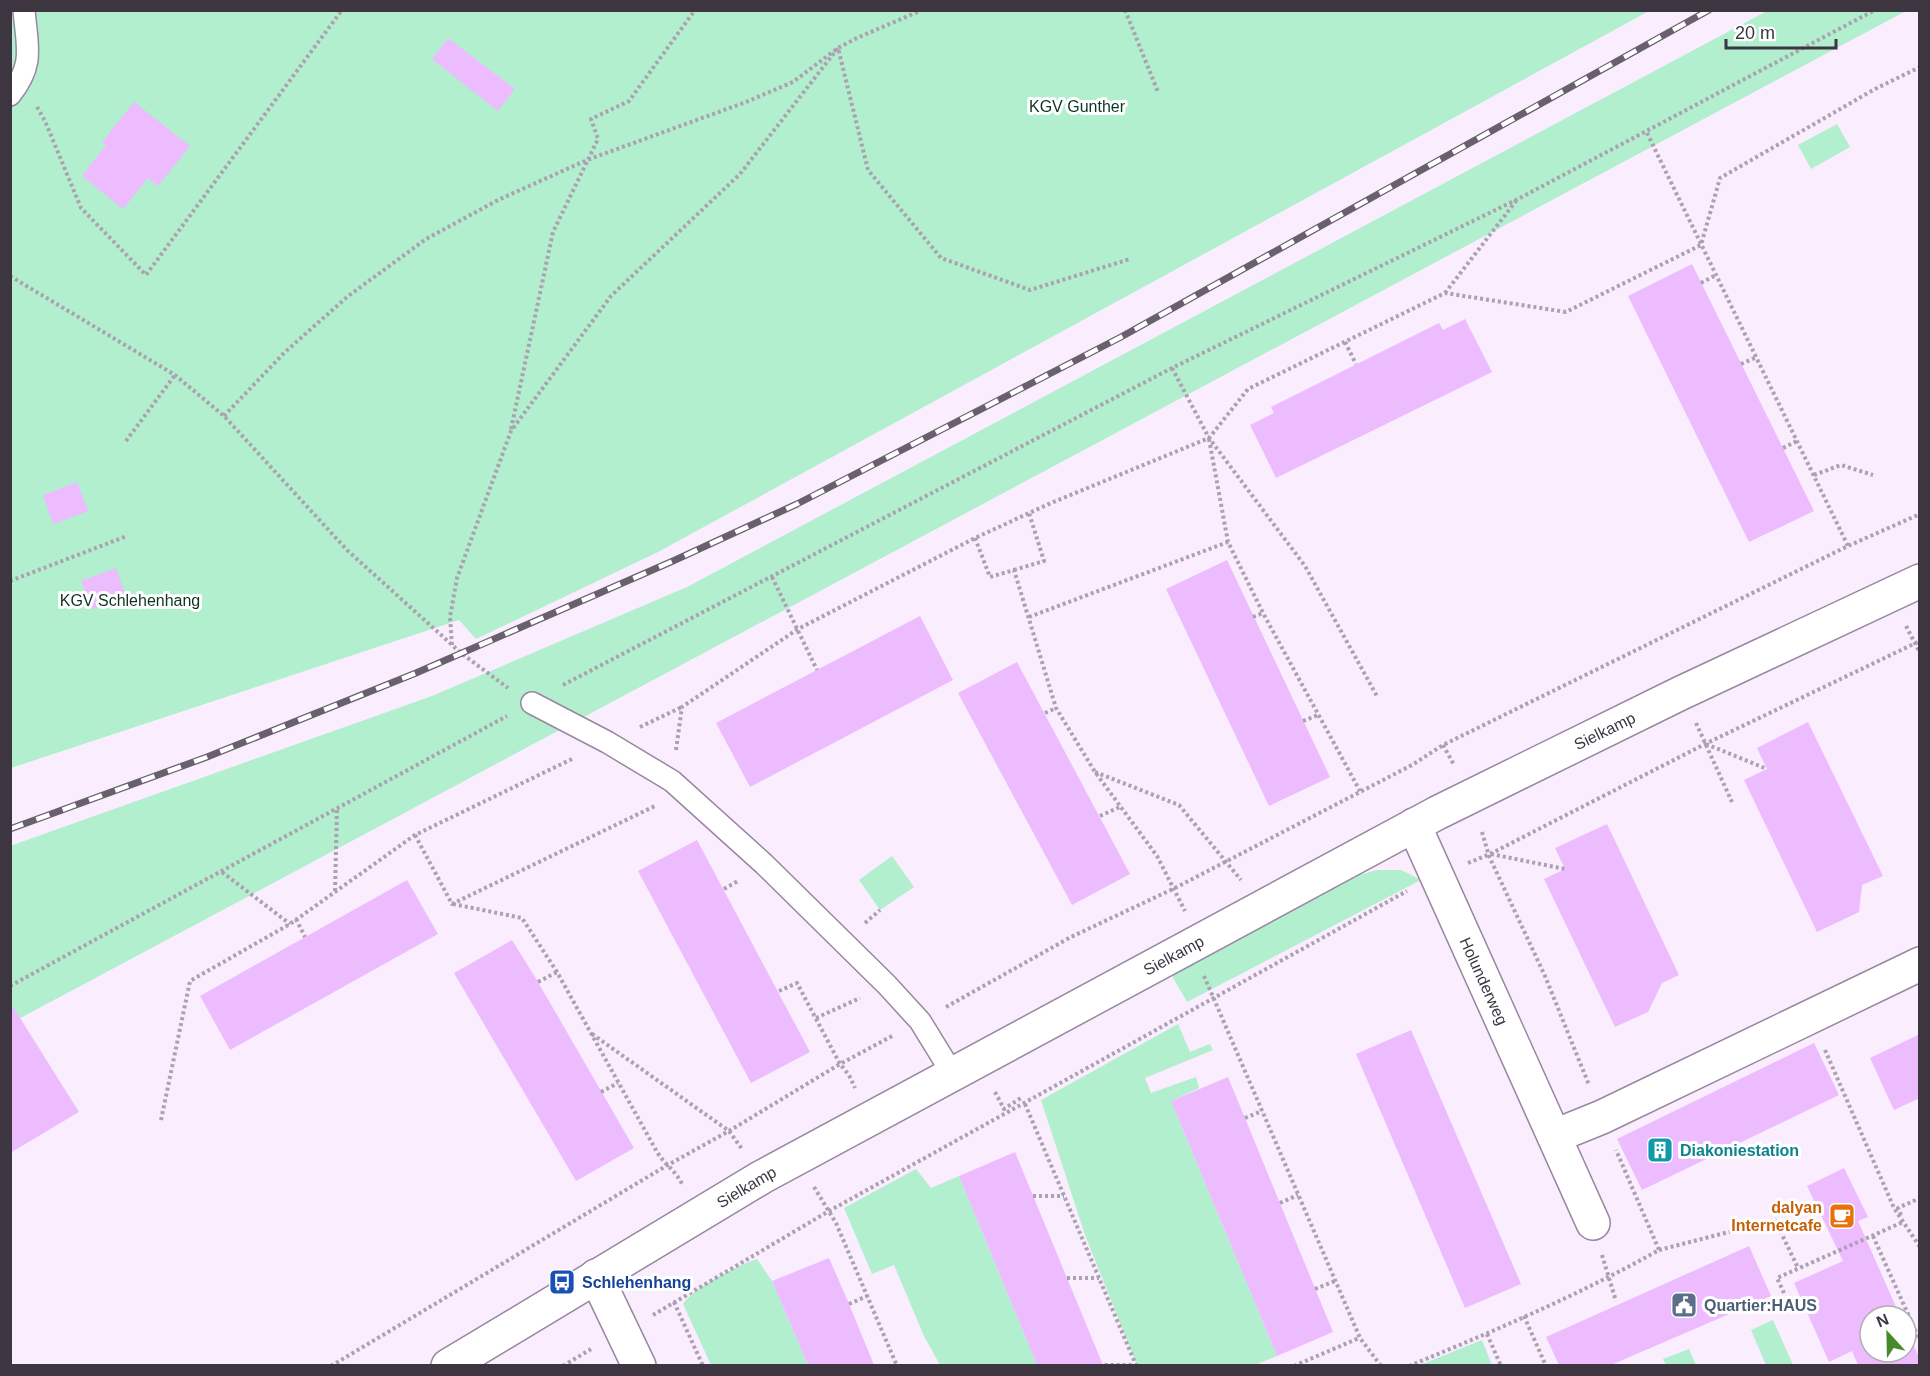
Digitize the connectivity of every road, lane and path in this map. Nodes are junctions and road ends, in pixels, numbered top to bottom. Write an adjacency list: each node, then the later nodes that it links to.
1 (24, 10): 9 (lane)
2 (342, 10): 9 (path)
3 (695, 10): 12 (path)
4 (922, 10): 7 (path)
5 (1125, 10): 10 (path)
6 (1875, 10): 11 (path)
7 (838, 48): 12 (path); 15 (path); 27 (path)
8 (1920, 67): 14 (path)
9 (16, 88)
10 (1158, 92)
11 (1647, 133): 13 (path); 14 (path)
12 (587, 160): 26 (path); 27 (path)
13 (1518, 199): 19 (path); 24 (path)
14 (1701, 245): 16 (path); 19 (path)
15 (1130, 259)
16 (1716, 275): 18 (path); 21 (path)
17 (10, 276): 25 (path)
18 (1701, 283)
19 (1445, 293): 20 (path)
20 (1345, 342): 22 (path); 28 (path)
21 (1756, 357): 23 (path); 30 (path)
22 (1356, 364)
23 (1741, 364)
24 (1172, 368): 28 (path); 41 (path)
25 (175, 375): 26 (path); 29 (path)
26 (224, 416): 49 (path)
27 (511, 431): 49 (path)
28 (1209, 438): 34 (path); 38 (path); 51 (path)
29 (126, 441)
30 (1797, 441): 31 (path); 32 (path)
31 (1783, 448)
32 (1813, 475): 33 (path); 39 (path)
33 (1873, 475)
34 (1029, 513): 37 (path); 40 (path)
35 (1920, 514): 39 (path)
36 (127, 536): 42 (path)
37 (975, 538): 40 (path); 47 (path)
38 (1228, 542): 44 (path); 45 (path)
39 (1848, 546): 60 (path)
40 (1014, 570): 45 (path)
41 (772, 577): 47 (path); 52 (path)
42 (10, 580)
43 (1920, 581): 71 (street, Sielkamp)
44 (1263, 613): 46 (path); 56 (path)
45 (1029, 617): 54 (path)
46 (1254, 617)
47 (798, 629): 50 (path); 53 (path)
48 (1918, 643): 59 (path)
49 (452, 645): 52 (path)
50 (818, 670)
51 (1378, 698)
52 (532, 703): 58 (lane); 69 (path)
53 (681, 707): 58 (path); 65 (path)
54 (1056, 708): 55 (path); 64 (path)
55 (1044, 713)
56 (1318, 714): 57 (path); 66 (path)
57 (1303, 721)
58 (607, 742): 65 (lane); 73 (path)
59 (1705, 744): 63 (path); 74 (path)
60 (1443, 745): 62 (path); 66 (path)
61 (1710, 754): 67 (path)
62 (1456, 769)
63 (1767, 769)
64 (1095, 772): 68 (path); 75 (path)
65 (672, 781): 82 (path); 98 (lane)
66 (1360, 791): 75 (path)
67 (1732, 802)
68 (1122, 806): 70 (path); 80 (path)
69 (337, 809): 78 (path); 81 (path)
70 (1100, 816)
71 (1414, 825): 84 (street, Sielkamp); 113 (street, Holunderweg)
72 (1482, 832): 74 (path)
73 (415, 835): 81 (path); 82 (path)
74 (1490, 854): 76 (path); 77 (path); 109 (path)
75 (1225, 861): 80 (path); 84 (path)
76 (1462, 865)
77 (1565, 869)
78 (222, 871): 86 (path); 92 (path)
79 (1413, 887): 94 (path)
80 (1173, 889): 83 (path); 98 (path)
81 (335, 892): 85 (path)
82 (452, 904): 90 (path)
83 (1181, 904)
84 (1257, 909): 88 (street, Sielkamp)
85 (296, 919): 86 (path); 87 (path)
86 (290, 924): 111 (path)
87 (305, 937)
88 (1190, 945): 94 (path); 101 (street, Sielkamp)
89 (1920, 964): 97 (street)
90 (557, 972): 91 (path); 99 (path)
91 (538, 982)
92 (10, 986)
93 (779, 991): 96 (path)
94 (1213, 997): 107 (path); 108 (path)
95 (859, 998): 96 (path)
96 (816, 1018): 100 (path)
97 (1809, 1019): 109 (street); 124 (path)
98 (920, 1021): 100 (path); 101 (lane)
99 (591, 1034): 103 (path); 112 (path)
100 (840, 1064): 102 (path); 112 (path)
101 (952, 1073): 115 (street, Sielkamp)
102 (849, 1075)
103 (618, 1083): 105 (path); 114 (path)
104 (991, 1085): 106 (path)
105 (601, 1092)
106 (1021, 1098)
107 (1025, 1104): 119 (path); 123 (path)
108 (1262, 1111): 110 (path); 120 (path)
109 (1602, 1117): 113 (street)
110 (1245, 1118)
111 (161, 1120)
112 (729, 1131): 114 (path); 115 (path)
113 (1555, 1136): 125 (street, Holunderweg)
114 (666, 1166): 116 (path); 146 (path)
115 (762, 1177): 130 (street, Sielkamp)
116 (684, 1188)
117 (815, 1189): 123 (path)
118 (1033, 1196): 119 (path)
119 (1064, 1196): 132 (path)
120 (1298, 1196): 122 (path); 134 (path)
121 (1920, 1198): 124 (path)
122 (1280, 1203)
123 (829, 1211): 137 (path); 139 (path)
124 (1903, 1222): 126 (path); 127 (path)
125 (1593, 1223)
126 (1873, 1236): 129 (path); 144 (path)
127 (1920, 1247)
128 (1659, 1250): 129 (path)
129 (1798, 1269): 136 (path)
130 (596, 1276): 147 (street, Sielkamp); 149 (street)
131 (1067, 1278): 132 (path)
132 (1099, 1278): 152 (path)
133 (1609, 1278): 138 (path)
134 (1335, 1281): 135 (path); 143 (path)
135 (1315, 1289)
136 (1784, 1293)
137 (867, 1296): 140 (path); 151 (path)
138 (1616, 1301)
139 (674, 1302): 141 (path); 150 (path)
140 (849, 1304)
141 (650, 1316)
142 (1524, 1316): 157 (path)
143 (1360, 1338): 153 (path); 154 (path)
144 (1920, 1341)
145 (593, 1348): 148 (path)
146 (331, 1365)
147 (448, 1365)
148 (563, 1365)
149 (639, 1365)
150 (703, 1365)
151 (897, 1365)
152 (1103, 1365)
153 (1294, 1365)
154 (1381, 1365)
155 (1409, 1365): 156 (path)
156 (1501, 1365)
157 (1546, 1365)

